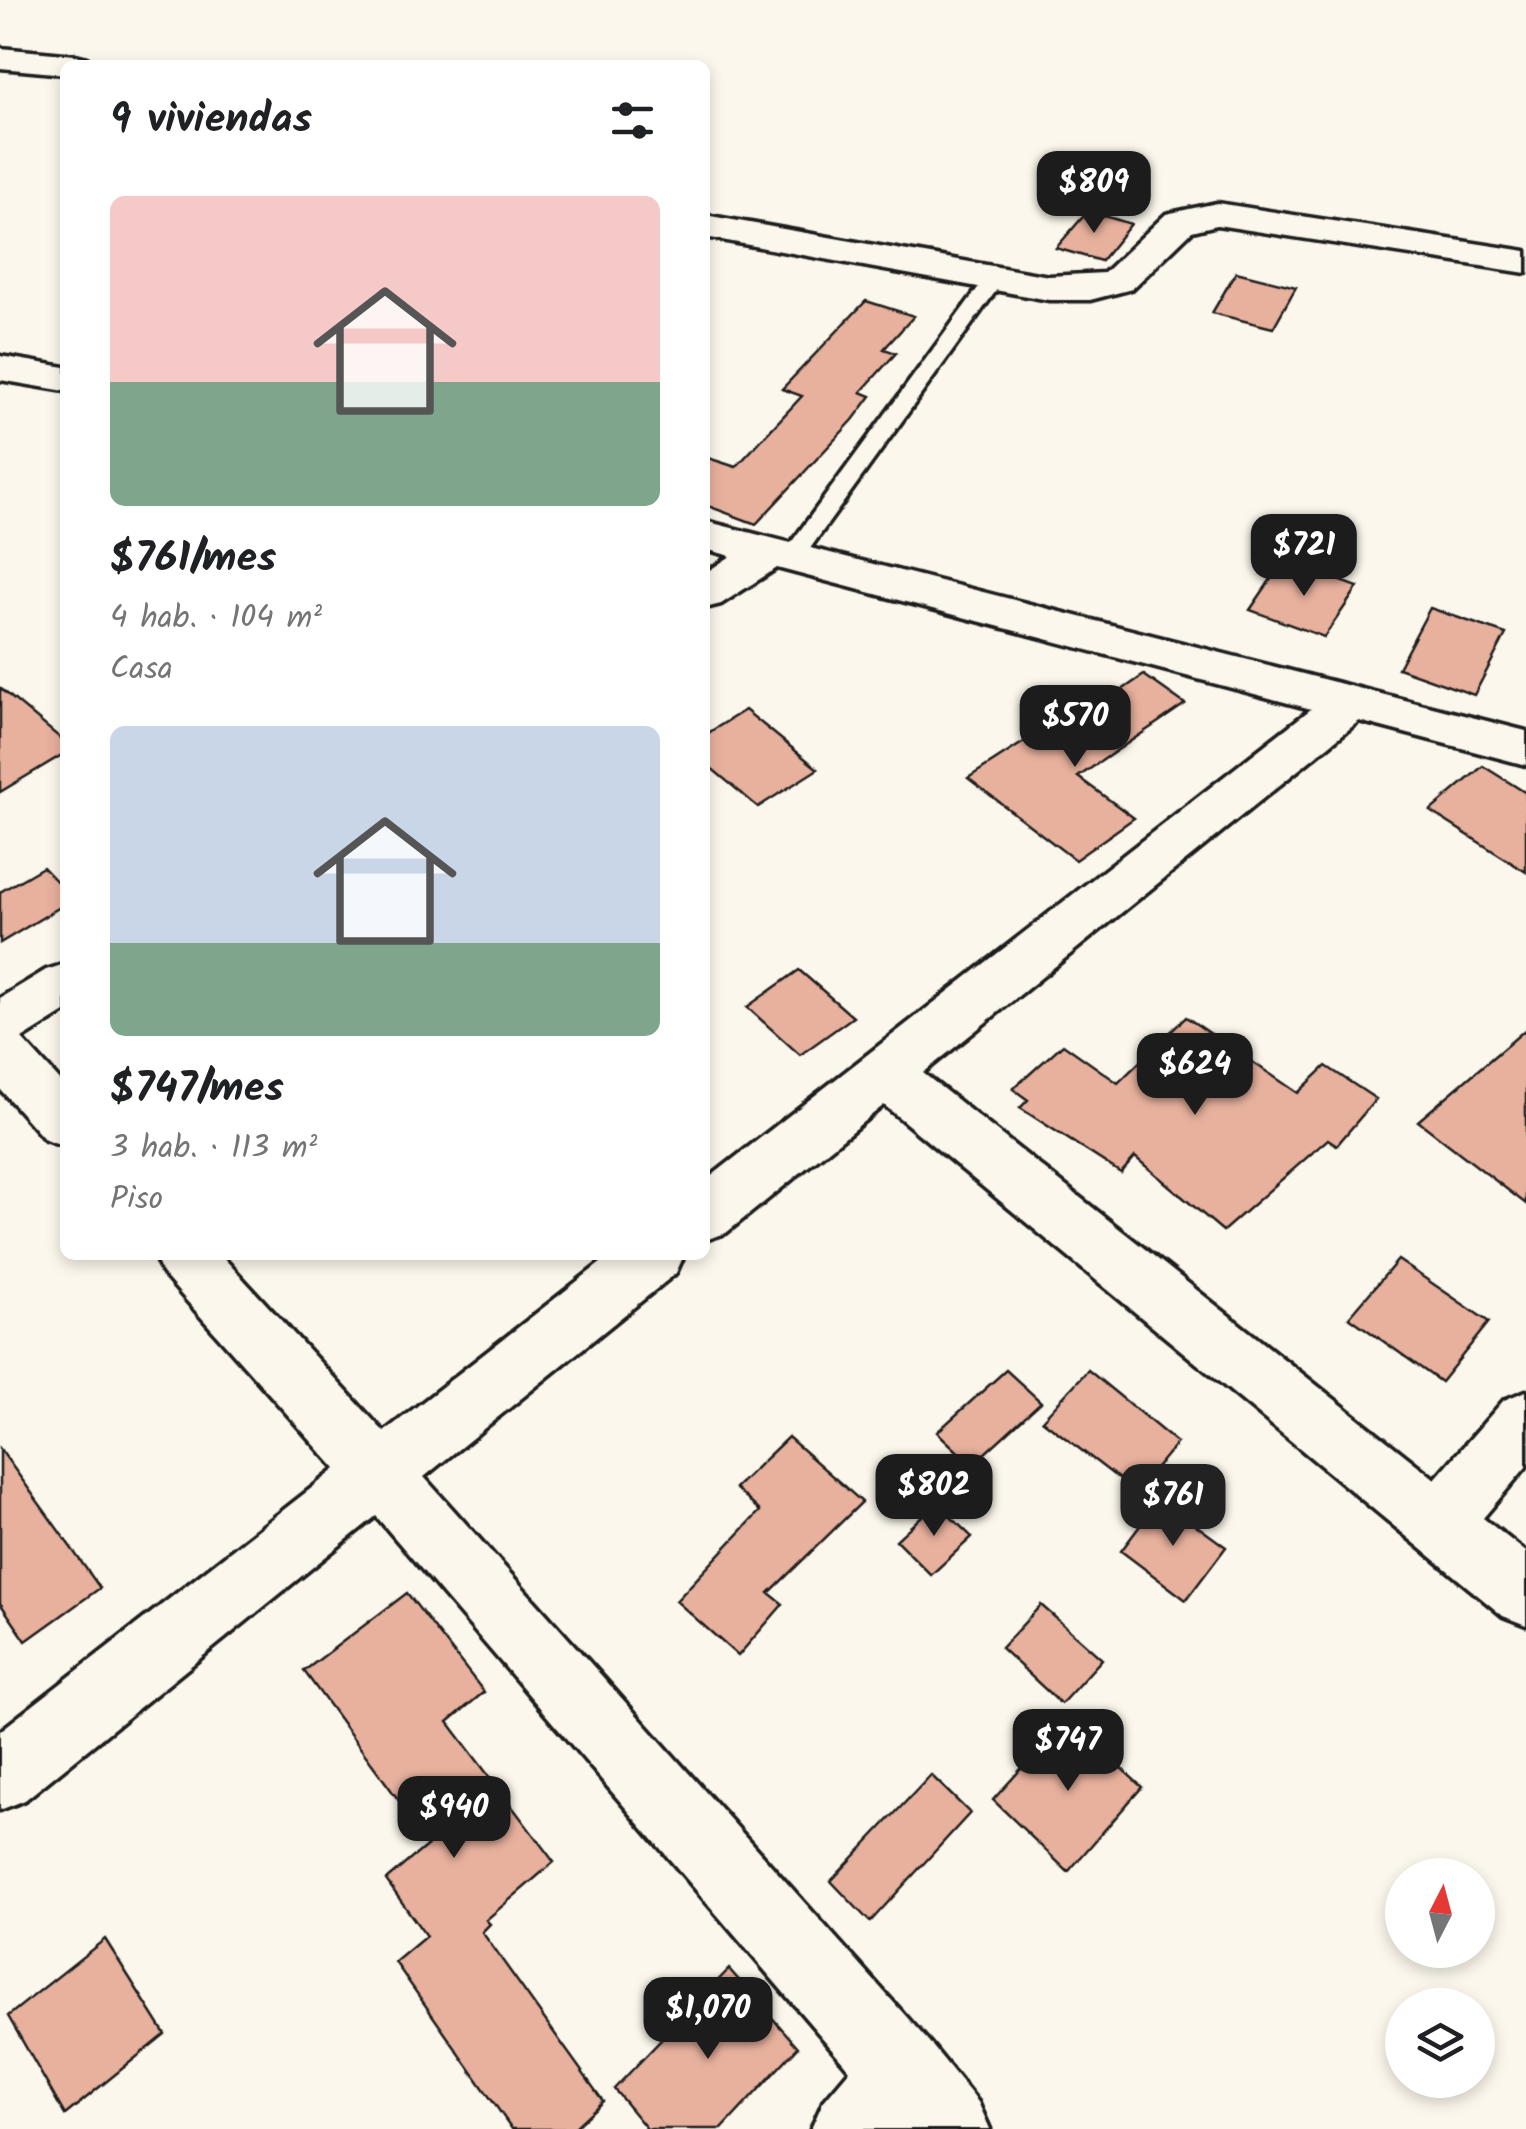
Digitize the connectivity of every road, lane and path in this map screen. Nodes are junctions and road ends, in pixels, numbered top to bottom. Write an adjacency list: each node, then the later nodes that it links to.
1 (0, 58): 2 (street)
2 (60, 64)
3 (710, 227): 5 (street)
4 (1526, 262): 5 (street)
5 (992, 280): 9 (lane)
6 (0, 368): 7 (street)
7 (60, 379)
8 (710, 536): 9 (street)
9 (782, 554): 10 (street); 11 (street)
10 (710, 590)
11 (1352, 702): 12 (street); 16 (street)
12 (1526, 748)
13 (60, 989): 14 (street)
14 (0, 1025)
15 (0, 1052): 17 (street)
16 (884, 1073): 18 (street); 23 (street)
17 (60, 1118)
18 (710, 1211)
19 (188, 1260): 22 (street)
20 (649, 1260): 22 (street)
21 (1526, 1420): 23 (street)
22 (380, 1473): 25 (street); 26 (street)
23 (1439, 1522): 24 (street)
24 (1526, 1593)
25 (0, 1776)
26 (902, 2069): 27 (street); 28 (street)
27 (850, 2129)
28 (951, 2129)

